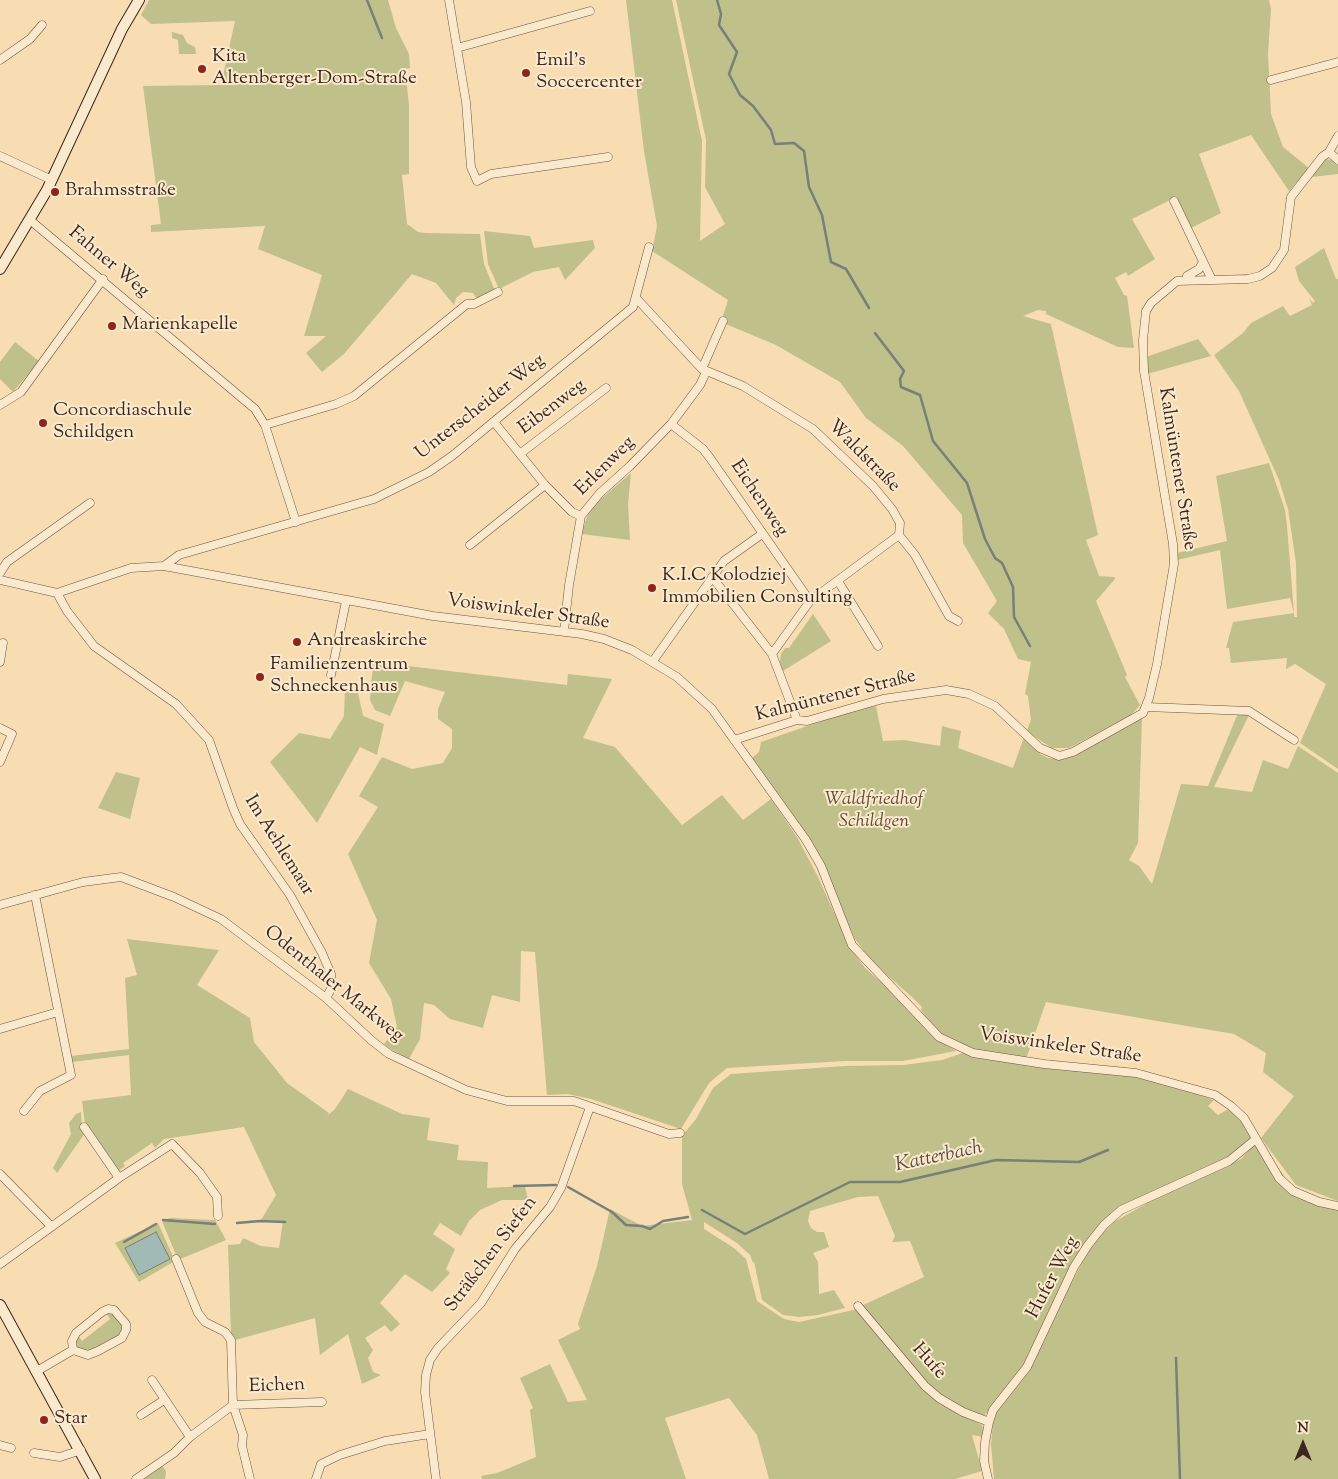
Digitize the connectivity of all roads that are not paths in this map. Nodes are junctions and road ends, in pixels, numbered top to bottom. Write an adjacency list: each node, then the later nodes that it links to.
1 (139, 0): 14 (main road)
2 (449, 0): 5 (street)
3 (590, 11): 5 (street)
4 (42, 25): 6 (street)
5 (457, 48): 12 (street)
6 (0, 60)
7 (1338, 62): 8 (street)
8 (1271, 80)
9 (1338, 136): 10 (street, Kalmüntener Straße)
10 (1329, 152): 13 (street); 22 (street, Kalmüntener Straße)
11 (0, 156): 14 (street)
12 (608, 157)
13 (1338, 160)
14 (52, 180): 16 (main road)
15 (1174, 201): 18 (street)
16 (30, 220): 19 (main road); 20 (street, Fahner Weg)
17 (649, 247): 24 (street, Unterscheider Weg)
18 (1203, 262): 21 (street, Kalmüntener Straße); 22 (street)
19 (0, 269)
20 (103, 279): 28 (street); 31 (street, Fahner Weg)
21 (1186, 280): 22 (street, Kalmüntener Straße); 56 (street, Kalmüntener Straße)
22 (1212, 280)
23 (498, 292): 31 (street)
24 (637, 299): 26 (street, Waldstraße); 29 (street, Unterscheider Weg)
25 (723, 321): 26 (street)
26 (704, 370): 30 (street, Erlenweg); 38 (street, Waldstraße)
27 (606, 388): 32 (street, Eibenweg)
28 (0, 405)
29 (494, 422): 32 (street); 36 (street, Unterscheider Weg)
30 (671, 424): 35 (street, Erlenweg); 37 (street, Eichenweg)
31 (265, 425): 36 (street, Fahner Weg)
32 (521, 453): 33 (street)
33 (546, 485): 35 (street); 39 (street)
34 (90, 503): 41 (street)
35 (581, 516): 49 (street, Erlenweg)
36 (296, 522): 40 (street, Unterscheider Weg)
37 (762, 534): 42 (street); 47 (street, Eichenweg)
38 (899, 535): 44 (street); 48 (street)
39 (470, 545)
40 (164, 566): 45 (street, Voiswinkeler Straße); 46 (street, Voiswinkeler Straße)
41 (0, 573)
42 (712, 577): 52 (street); 53 (street)
43 (0, 580): 45 (street)
44 (838, 581): 47 (street); 51 (street)
45 (57, 593): 64 (street, Im Aehlemaar)
46 (346, 601): 49 (street, Voiswinkeler Straße); 55 (street)
47 (810, 601): 52 (street)
48 (958, 622)
49 (564, 631): 53 (street, Voiswinkeler Straße)
50 (3, 643): 54 (street)
51 (878, 646)
52 (772, 654): 57 (street)
53 (653, 660): 59 (street, Voiswinkeler Straße)
54 (0, 662)
55 (332, 675)
56 (1146, 707): 57 (street, Kalmüntener Straße); 60 (street)
57 (798, 720): 59 (street, Kalmüntener Straße)
58 (0, 728): 61 (street)
59 (734, 740): 71 (street, Voiswinkeler Straße)
60 (1294, 740)
61 (0, 762)
62 (36, 895): 63 (street, Odenthaler Markweg); 64 (street, Odenthaler Markweg); 65 (street)
63 (0, 905)
64 (326, 998): 67 (street, Odenthaler Markweg)
65 (58, 1012): 66 (street); 68 (street)
66 (0, 1029)
67 (590, 1107): 70 (street, Odenthaler Markweg); 89 (street, Sträßchen Siefen)
68 (24, 1111)
69 (84, 1127): 73 (street)
70 (680, 1133)
71 (1256, 1139): 74 (street, Voiswinkeler Straße); 88 (street, Hufer Weg)
72 (0, 1174): 76 (street)
73 (119, 1178): 75 (street); 76 (street)
74 (1338, 1206)
75 (218, 1216)
76 (51, 1226): 78 (street)
77 (176, 1259): 86 (street, Eichen)
78 (0, 1264)
79 (0, 1305): 82 (main road)
80 (858, 1306): 88 (street, Hufe)
81 (73, 1350): 81 (street); 82 (street)
82 (38, 1370): 93 (main road)
83 (152, 1380): 84 (street)
84 (164, 1400): 87 (street); 90 (street)
85 (322, 1402): 86 (street, Eichen)
86 (233, 1405): 90 (street, Eichen); 97 (street, Eichen)
87 (141, 1415)
88 (989, 1422): 100 (street, Hufer Weg)
89 (430, 1434): 98 (street); 99 (street, Sträßchen Siefen)
90 (190, 1437): 96 (street, Eichen)
91 (0, 1445): 92 (street)
92 (11, 1448)
93 (81, 1450): 94 (street); 95 (main road)
94 (34, 1453)
95 (96, 1479)
96 (136, 1479)
97 (250, 1479)
98 (316, 1479)
99 (436, 1479)
100 (988, 1479)

